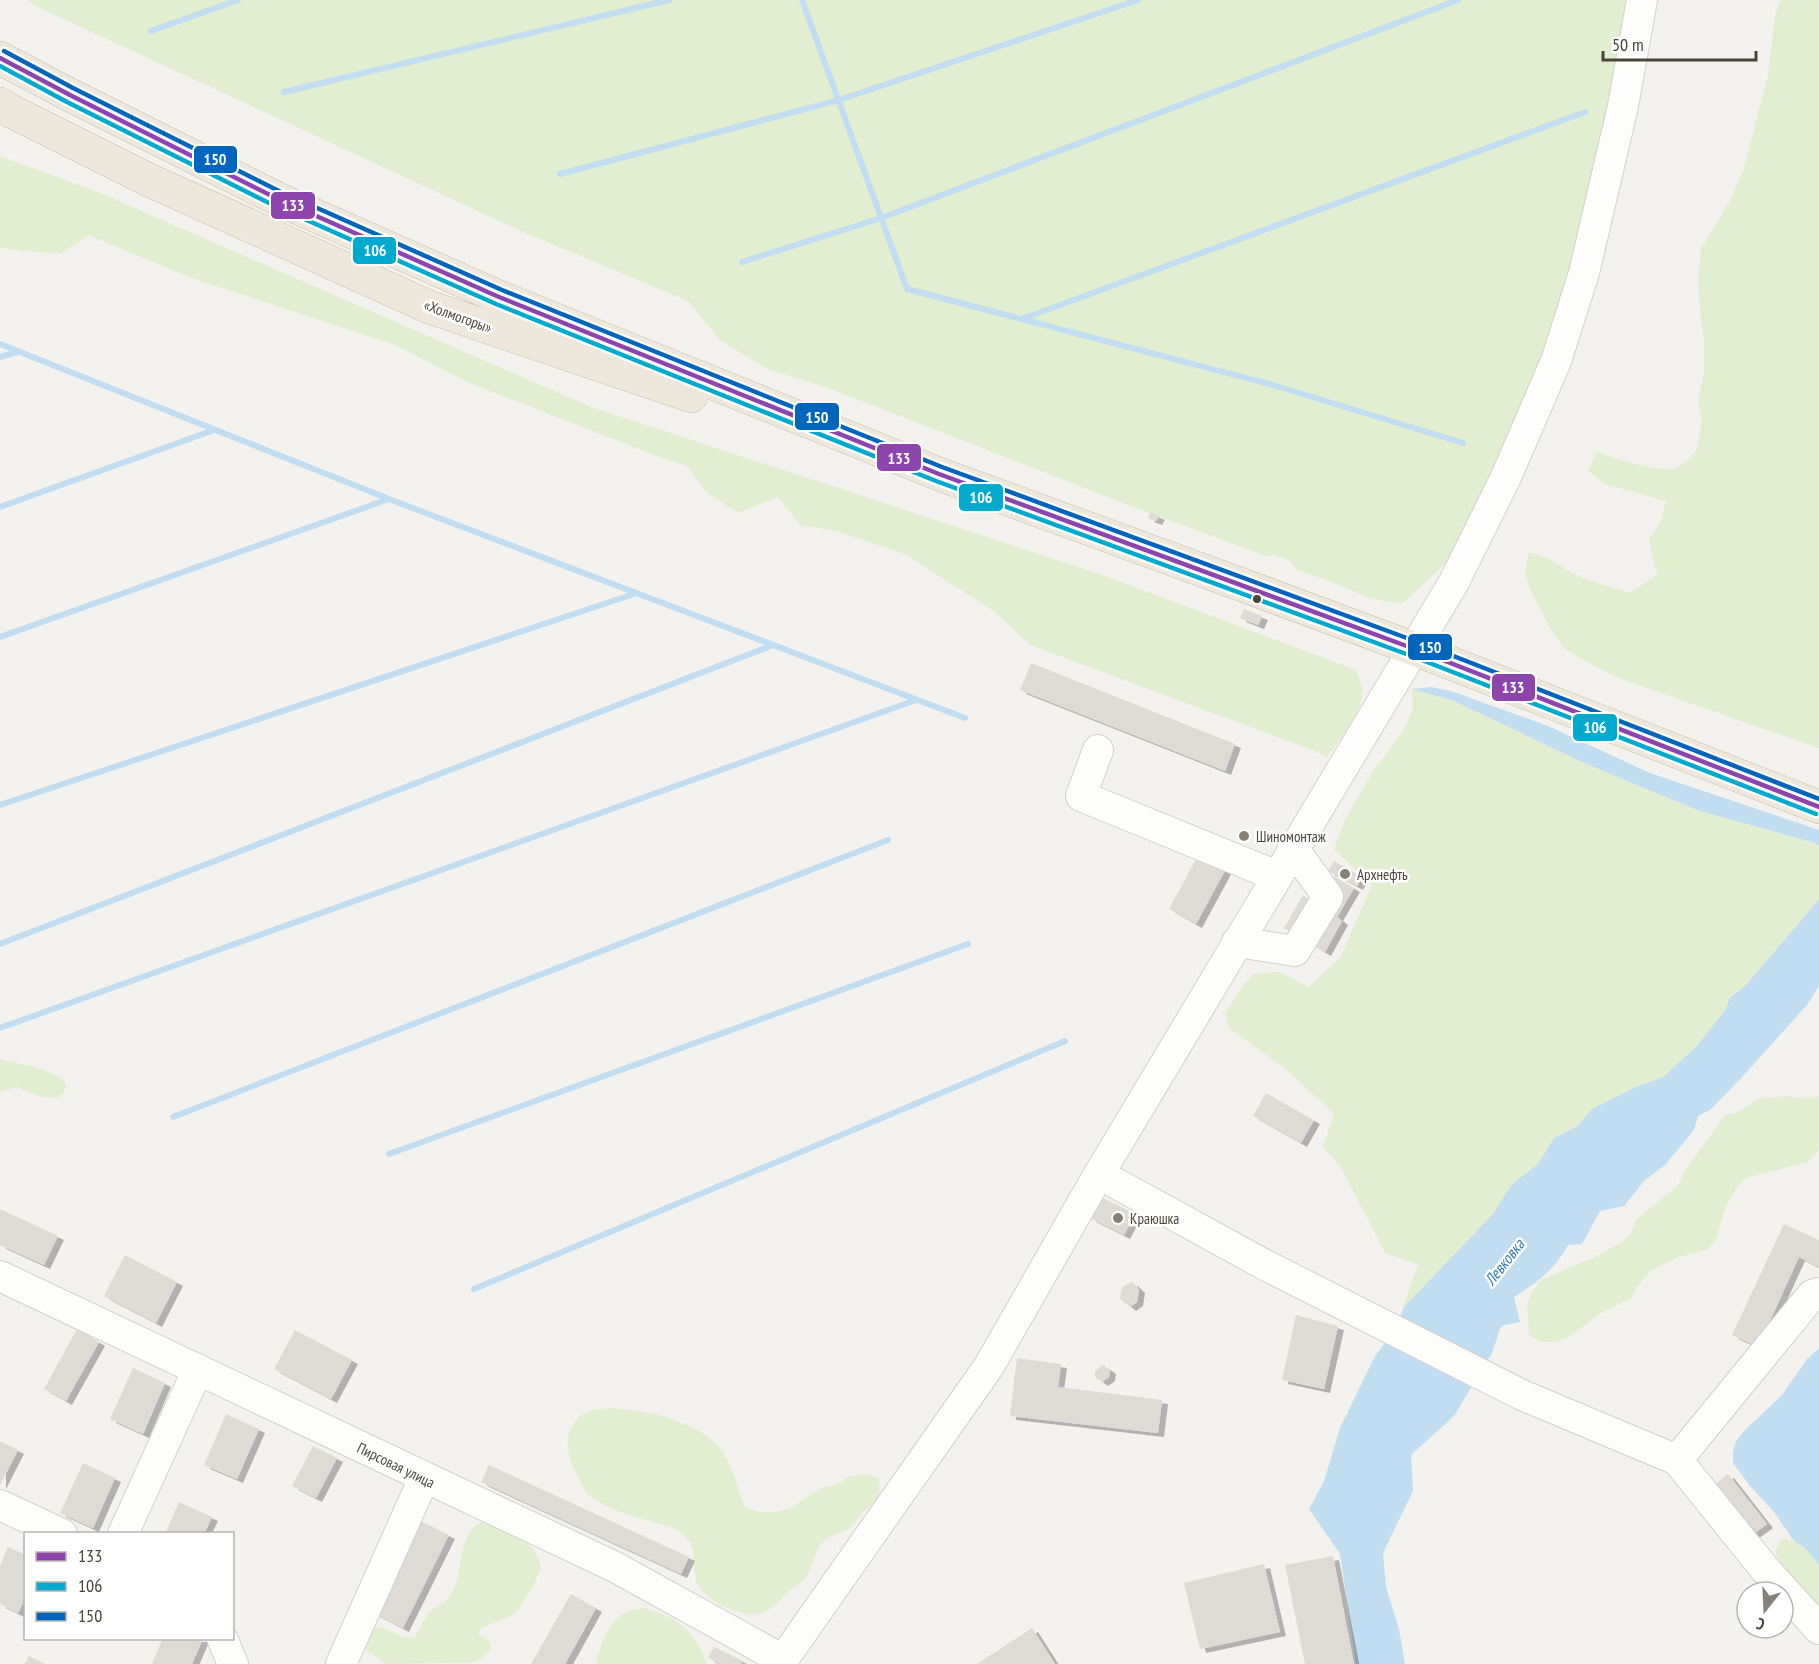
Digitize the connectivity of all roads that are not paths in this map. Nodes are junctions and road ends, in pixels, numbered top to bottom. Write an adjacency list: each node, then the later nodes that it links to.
1 (1641, 0): 5 (street)
2 (0, 58): 4 (highway, «Холмогоры»)
3 (0, 104): 4 (highway, «Холмогоры»)
4 (939, 474): 5 (highway, «Холмогоры»)
5 (1413, 648): 7 (highway, «Холмогоры»); 8 (street)
6 (1098, 750): 9 (street)
7 (1819, 807)
8 (1293, 848): 9 (street); 10 (street)
9 (1276, 876): 10 (street)
10 (1237, 942): 11 (street)
11 (1098, 1174): 15 (street); 22 (street)
12 (0, 1276): 14 (street, Пирсовая улица)
13 (1819, 1293): 15 (street)
14 (198, 1369): 16 (street, Пирсовая улица); 19 (street)
15 (1677, 1460): 20 (street)
16 (424, 1478): 22 (street, Пирсовая улица); 24 (street)
17 (0, 1505): 18 (street)
18 (60, 1532)
19 (123, 1532)
20 (1819, 1629)
21 (223, 1640): 23 (street)
22 (781, 1662)
23 (233, 1664)
24 (340, 1664)

